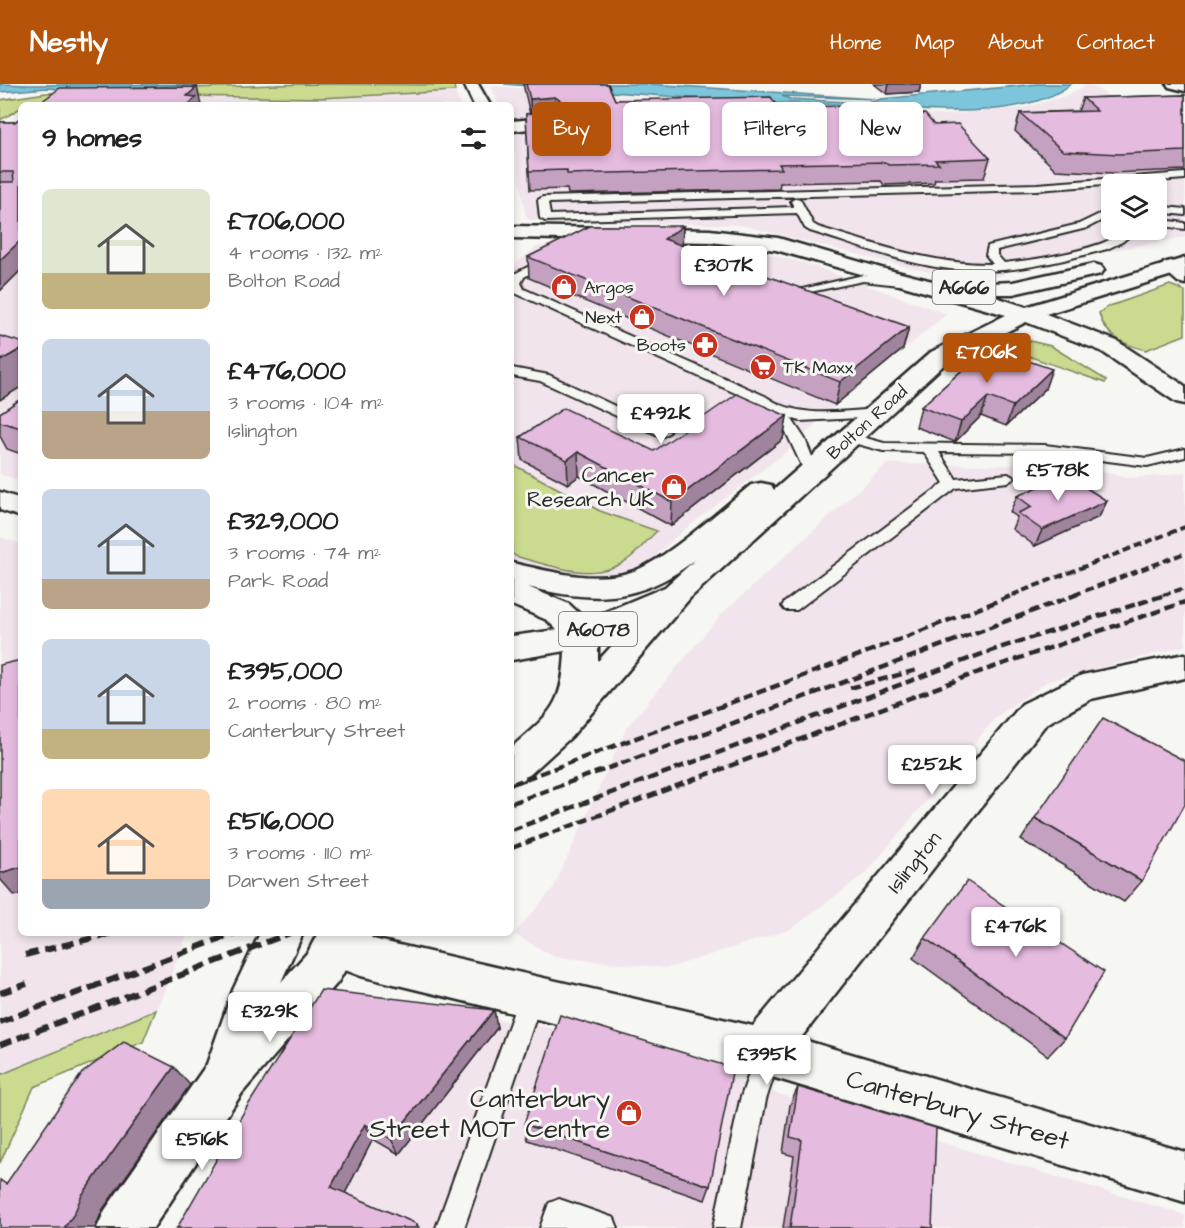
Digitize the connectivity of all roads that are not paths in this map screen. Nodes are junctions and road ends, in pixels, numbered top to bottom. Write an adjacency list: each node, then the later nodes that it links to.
1 (1174, 84): 3 (main road)
2 (472, 87): 4 (main road)
3 (1185, 87)
4 (480, 102)
5 (532, 124): 6 (main road)
6 (514, 126)
7 (1185, 176): 8 (lane)
8 (792, 193): 9 (lane); 9 (lane)
9 (801, 210): 22 (lane)
10 (1167, 210): 11 (lane)
11 (1185, 212)
12 (1101, 217): 22 (lane)
13 (1167, 224): 14 (lane)
14 (1185, 226)
15 (514, 232): 16 (main road)
16 (560, 234): 18 (main road); 20 (main road)
17 (1120, 240): 22 (lane)
18 (514, 244)
19 (1185, 247): 26 (main road, A666)
20 (809, 253): 24 (main road); 28 (lane)
21 (558, 255): 36 (lane)
22 (1001, 267)
23 (1180, 270): 25 (main road, Bolton Road / A666)
24 (874, 273): 26 (main road, A666); 27 (main road); 30 (main road)
25 (1141, 277): 30 (main road, Bolton Road / A666); 32 (main road)
26 (1053, 281): 30 (main road)
27 (899, 282): 28 (lane); 33 (main road)
28 (820, 287): 29 (lane)
29 (791, 293)
30 (1036, 315): 31 (main road, Bolton Road / A666); 32 (main road)
31 (993, 331): 32 (main road); 33 (main road, Bolton Road / A666)
32 (1101, 352): 35 (main road)
33 (939, 357): 37 (main road, Bolton Road / A666)
34 (516, 375): 39 (lane)
35 (1177, 399): 38 (main road)
36 (775, 409): 37 (lane); 43 (lane)
37 (879, 413): 40 (main road, Bolton Road / A666)
38 (1185, 419)
39 (663, 432)
40 (851, 438): 41 (lane); 43 (main road, Bolton Road / A666)
41 (929, 448): 42 (lane); 45 (lane)
42 (1185, 453)
43 (811, 472): 48 (main road); 49 (main road, Bolton Road / A666)
44 (1008, 478): 45 (lane)
45 (952, 484): 51 (lane)
46 (0, 501): 47 (main road)
47 (18, 507)
48 (514, 573)
49 (679, 591): 52 (main road, A6078); 55 (main road)
50 (514, 594): 52 (main road)
51 (791, 606)
52 (582, 636): 53 (main road, A6078); 55 (main road)
53 (514, 648)
54 (1178, 673): 61 (main road, Islington)
55 (551, 733): 56 (main road); 57 (main road)
56 (514, 754)
57 (514, 766)
58 (281, 936): 62 (main road)
59 (355, 939): 60 (main road, Canterbury Street); 62 (main road)
60 (531, 997): 61 (main road, Canterbury Street); 65 (lane)
61 (765, 1052): 63 (main road, Canterbury Street); 68 (lane)
62 (226, 1077): 64 (main road)
63 (1185, 1177)
64 (123, 1228)
65 (450, 1228)
66 (554, 1228): 67 (lane)
67 (604, 1228)
68 (728, 1228)

